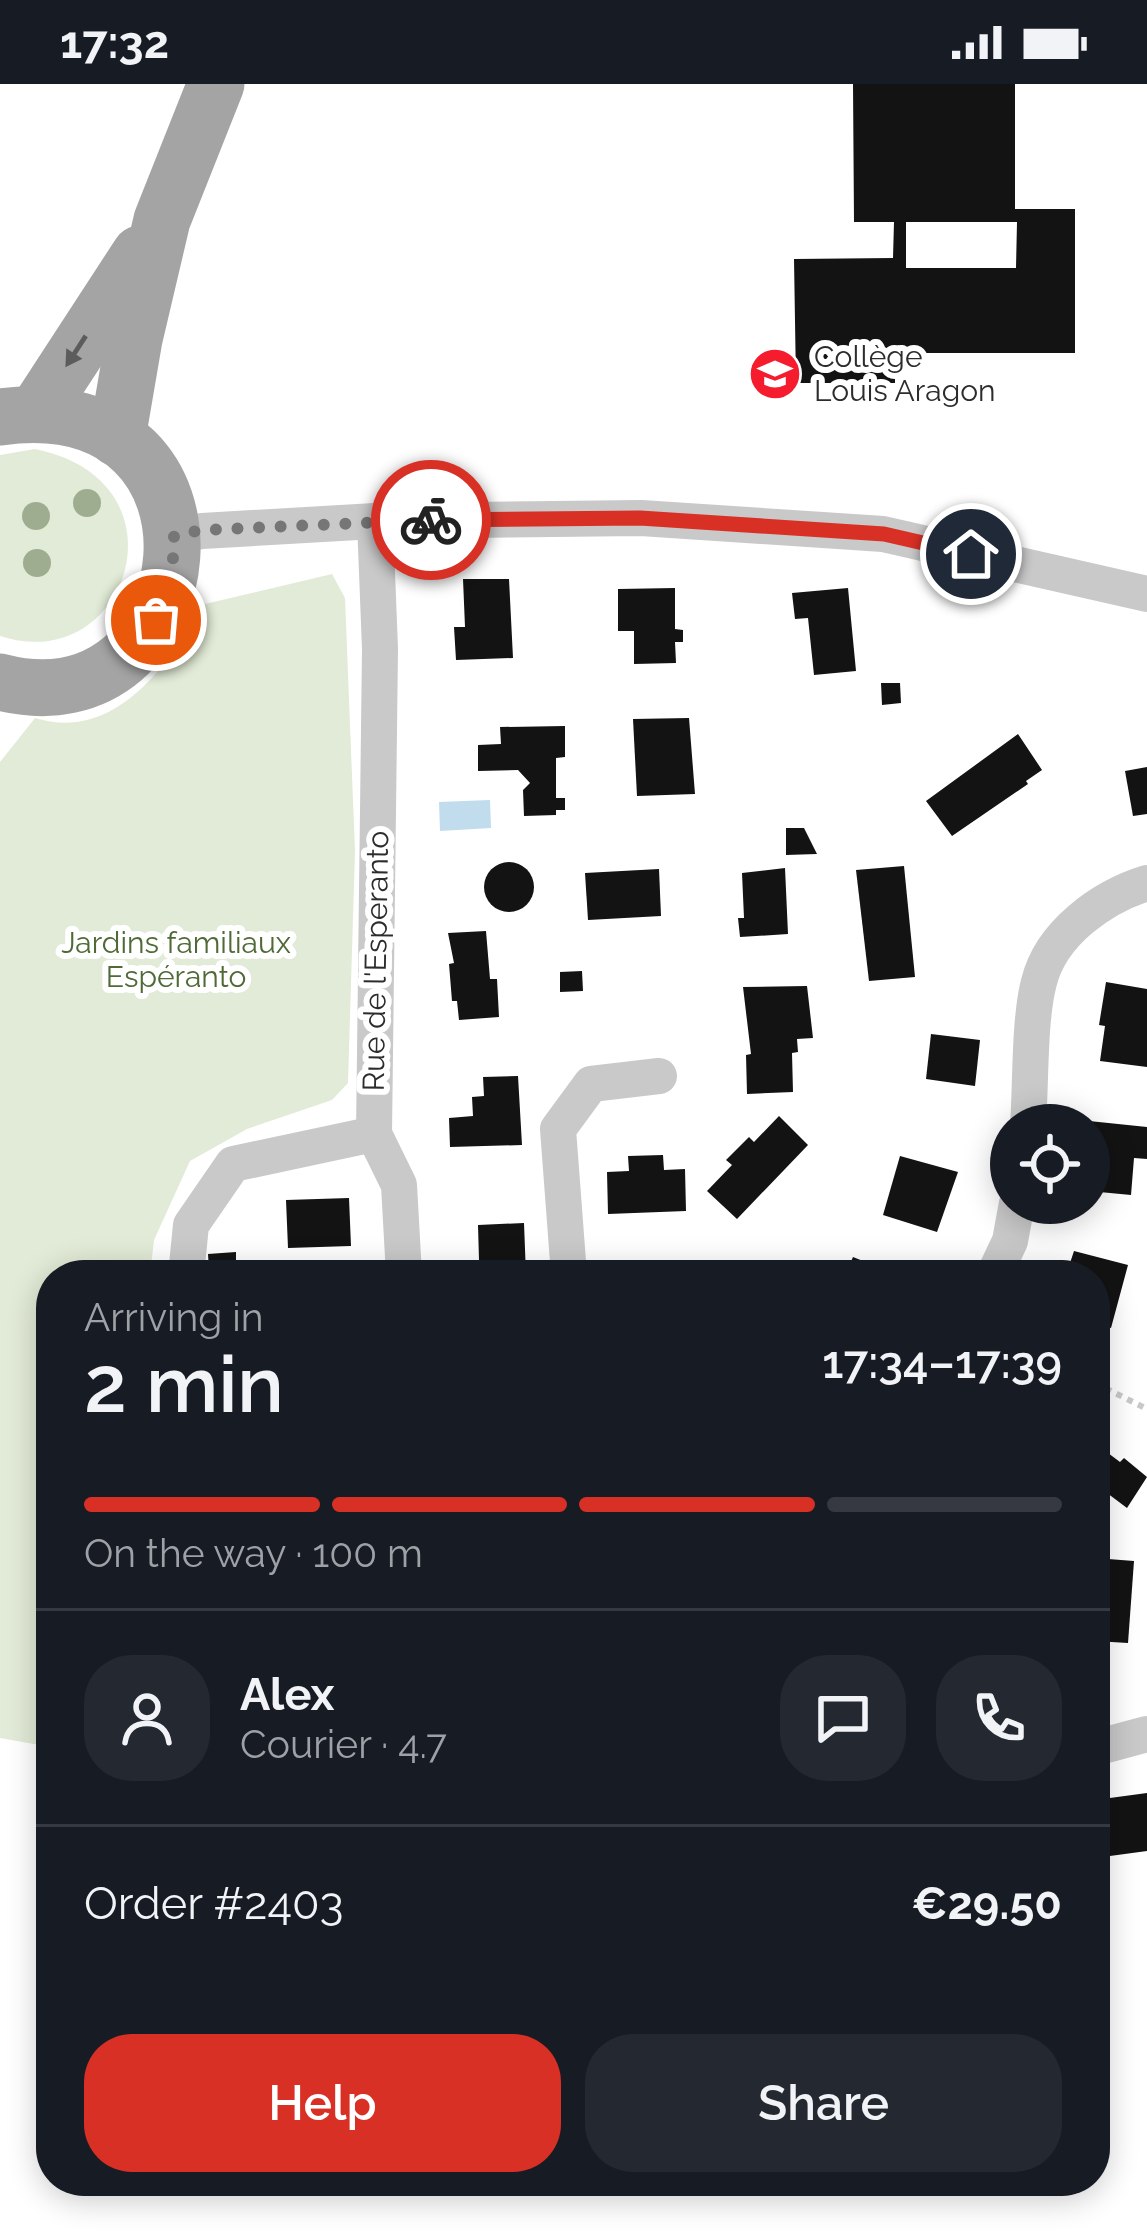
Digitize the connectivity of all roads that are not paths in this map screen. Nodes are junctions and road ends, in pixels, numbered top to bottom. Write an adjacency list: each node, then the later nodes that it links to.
1 (216, 84): 2 (main road)
2 (162, 220): 3 (main road, one-way to 3); 4 (main road)
3 (19, 415): 4 (main road)
4 (117, 438): 6 (main road)
5 (375, 521): 6 (street); 7 (street); 12 (street, Rue de l'Esperanto)
6 (174, 536): 8 (main road)
7 (1147, 594)
8 (2, 687)
9 (1147, 883): 11 (street)
10 (659, 1076): 16 (street)
11 (1030, 1104)
12 (374, 1134): 14 (street, Rue de l'Esperanto); 15 (street)
13 (1013, 1224): 17 (street)
14 (188, 1260)
15 (403, 1260)
16 (568, 1260)
17 (1001, 1260)
18 (1147, 1734): 19 (street)
19 (1110, 1744)

